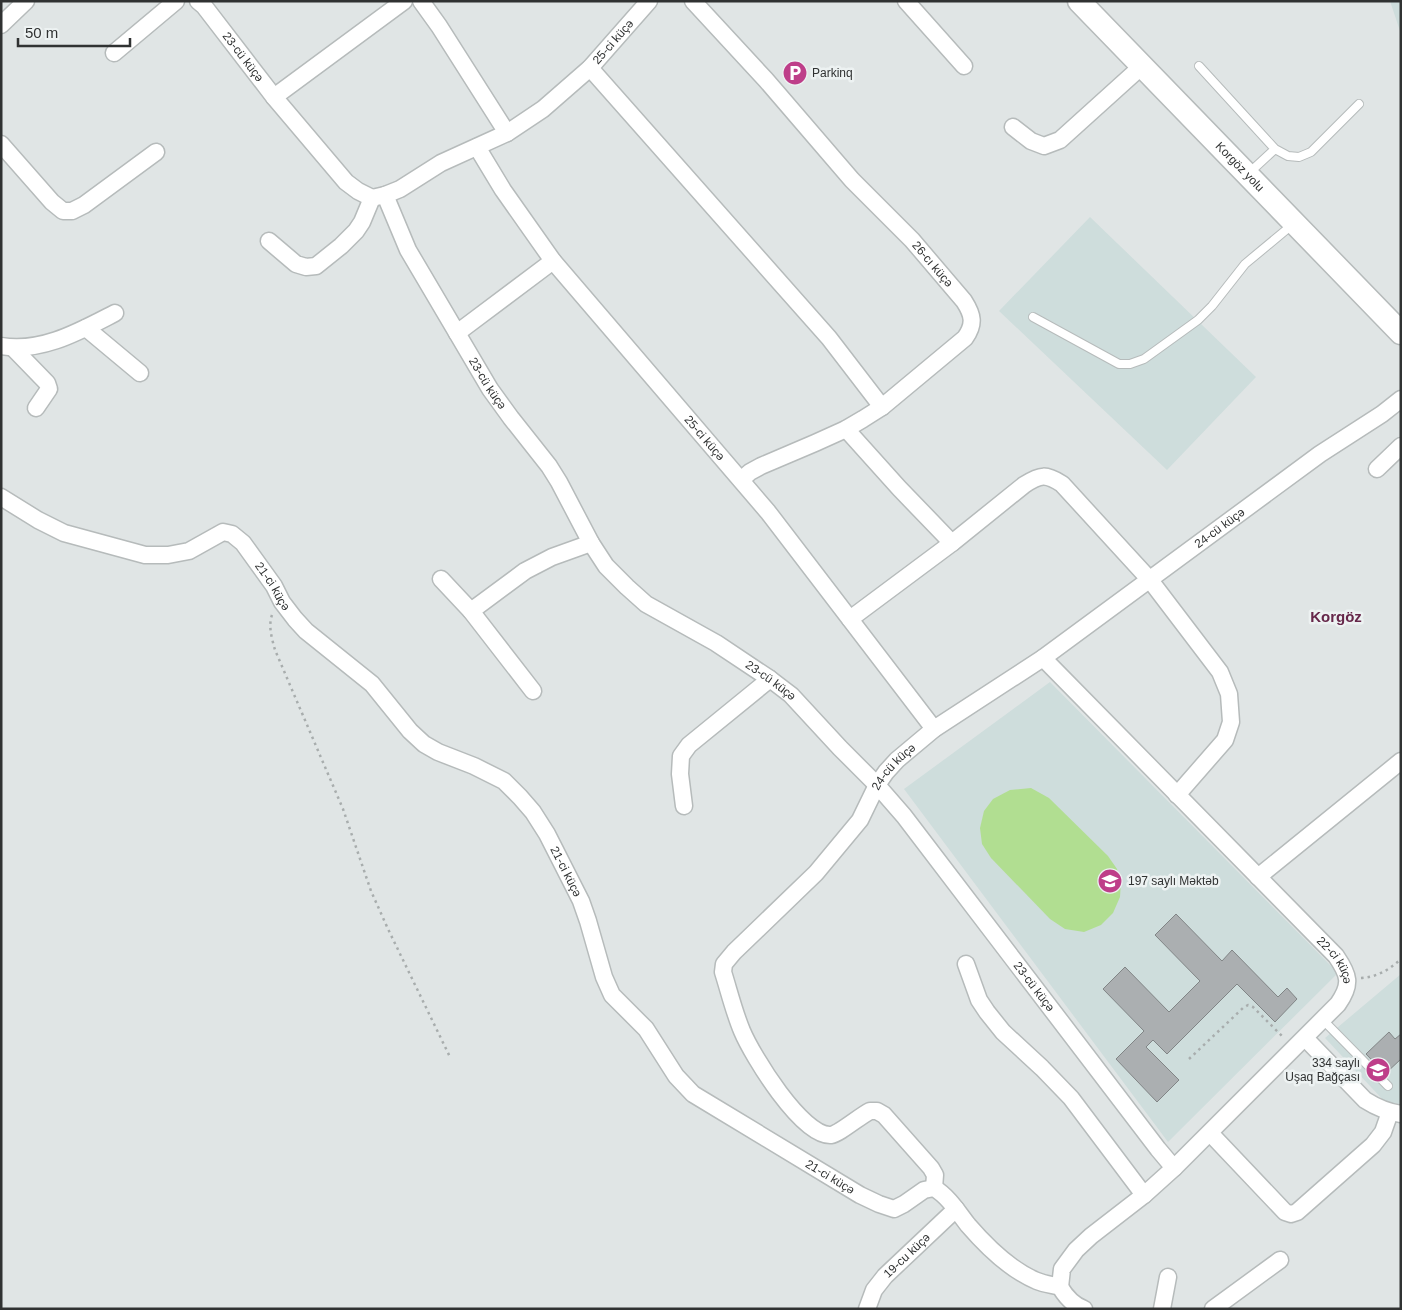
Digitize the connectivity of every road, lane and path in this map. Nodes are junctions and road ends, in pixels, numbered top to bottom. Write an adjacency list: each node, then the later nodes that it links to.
1 (26, 1): 10 (street)
2 (176, 1): 11 (street)
3 (198, 1): 16 (street, 23-cü küçə)
4 (404, 1): 16 (street)
5 (420, 1): 19 (street)
6 (649, 1): 15 (street, 25-ci küçə)
7 (693, 1): 37 (street, 26-cı küçə)
8 (906, 1): 12 (street)
9 (1079, 1): 13 (main road, Korgöz yolu)
10 (1, 25)
11 (114, 53)
12 (964, 66)
13 (1142, 66): 18 (street); 24 (main road, Korgöz yolu)
14 (1199, 66): 22 (lane)
15 (590, 68): 19 (street, 25-ci küçə); 37 (street)
16 (274, 97): 25 (street, 23-cü küçə)
17 (1359, 104): 22 (lane)
18 (1013, 127)
19 (507, 133): 21 (street, 25-ci küçə)
20 (1, 144): 23 (street)
21 (476, 147): 25 (street, 25-ci küçə); 28 (street, 25-ci küçə)
22 (1275, 148): 24 (lane)
23 (156, 152)
24 (1248, 175): 26 (main road, Korgöz yolu)
25 (379, 197): 27 (street); 32 (street, 23-cü küçə)
26 (1294, 223): 30 (lane); 33 (main road, Korgöz yolu)
27 (269, 241)
28 (553, 261): 32 (street); 42 (street, 25-ci küçə)
29 (115, 313): 31 (street)
30 (1032, 317)
31 (86, 328): 34 (street); 35 (street)
32 (457, 333): 44 (street, 23-cü küçə)
33 (1401, 333)
34 (8, 348): 38 (street)
35 (140, 373)
36 (1401, 399): 47 (street, 24-cü küçə)
37 (882, 407): 39 (street, 26-cı küçə)
38 (36, 408)
39 (846, 429): 42 (street, 26-cı küçə); 45 (street)
40 (1401, 446): 41 (street)
41 (1377, 469)
42 (742, 480): 50 (street, 25-ci küçə)
43 (1, 497): 48 (street, 21-ci küçə)
44 (592, 543): 49 (street); 52 (street, 23-cü küçə)
45 (952, 544): 47 (street); 50 (street)
46 (441, 579): 49 (street)
47 (1150, 580): 51 (street, 24-cü küçə); 57 (street)
48 (282, 602): 65 (path); 71 (street, 21-ci küçə)
49 (471, 612): 53 (street)
50 (850, 619): 54 (street, 25-ci küçə)
51 (1043, 658): 54 (street, 24-cü küçə); 57 (street, 22-ci küçə)
52 (770, 679): 56 (street, 23-cü küçə); 58 (street)
53 (533, 691)
54 (934, 729): 56 (street, 24-cü küçə)
55 (1401, 761): 59 (street)
56 (877, 785): 70 (street, 23-cü küçə); 71 (street, 24-cü küçə)
57 (1177, 794): 59 (street, 22-ci küçə)
58 (684, 806)
59 (1258, 877): 62 (street, 22-ci küçə)
60 (1401, 959): 62 (path)
61 (966, 964): 72 (street)
62 (1347, 978): 63 (street, 22-ci küçə)
63 (1323, 1020): 64 (street, 22-ci küçə); 67 (lane)
64 (1300, 1043): 66 (path); 68 (street); 69 (street, 22-ci küçə)
65 (450, 1056)
66 (1189, 1059)
67 (1388, 1086)
68 (1396, 1113): 69 (street)
69 (1210, 1133): 70 (street, 22-ci küçə)
70 (1174, 1168): 72 (street, 22-ci küçə)
71 (934, 1188): 73 (street)
72 (1144, 1195): 76 (street, 22-ci küçə)
73 (956, 1209): 76 (street); 78 (street, 19-cu küçə)
74 (1280, 1260): 80 (street)
75 (1168, 1277): 79 (street)
76 (1060, 1287): 77 (street)
77 (1080, 1308)
78 (867, 1309)
79 (1162, 1309)
80 (1213, 1309)

